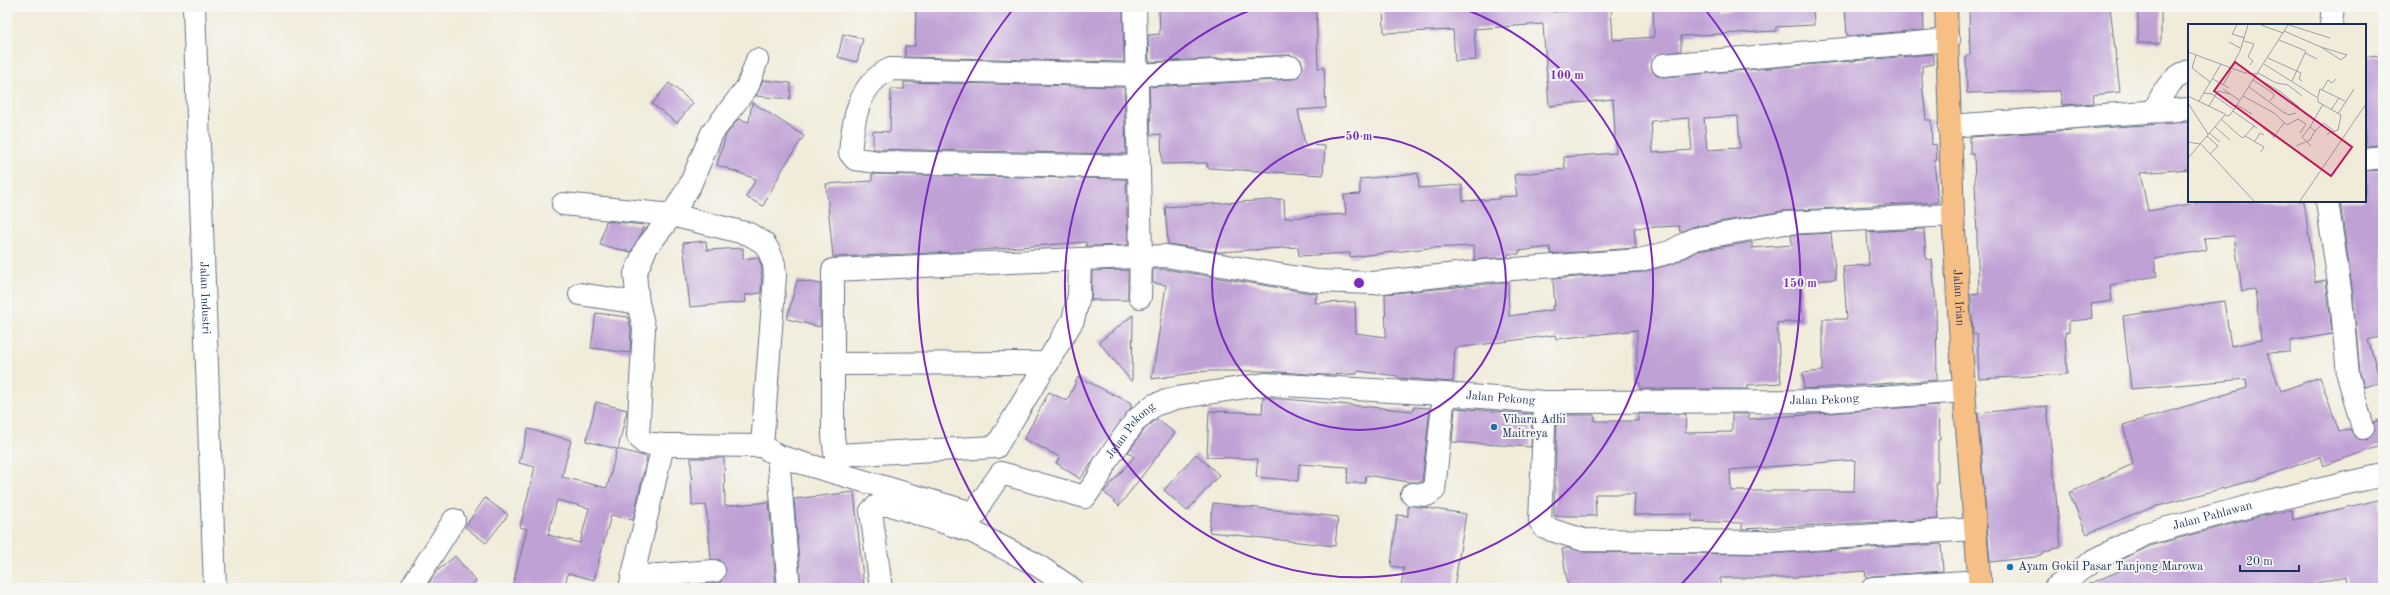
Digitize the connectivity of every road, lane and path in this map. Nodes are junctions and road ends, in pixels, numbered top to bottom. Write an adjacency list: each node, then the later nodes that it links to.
1 (194, 7): 42 (street, Jalan Industri)
2 (1135, 7): 11 (street)
3 (1946, 7): 6 (main road, Jalan Irian)
4 (2333, 7): 5 (street)
5 (2331, 24)
6 (1949, 40): 8 (street); 14 (main road, Jalan Irian)
7 (757, 60): 20 (street)
8 (1663, 65)
9 (1291, 67): 11 (street)
10 (2188, 71): 13 (street)
11 (1136, 75): 17 (street); 17 (street)
12 (2188, 108): 13 (street)
13 (2154, 111): 14 (street)
14 (1949, 126): 21 (main road, Jalan Irian)
15 (2383, 157): 16 (street)
16 (2366, 159)
17 (1139, 167): 22 (street)
18 (2326, 202): 32 (street)
19 (563, 204): 20 (street)
20 (672, 215): 26 (street); 34 (street)
21 (1953, 215): 22 (street); 29 (main road, Jalan Irian)
22 (1141, 256): 23 (street); 25 (street)
23 (1080, 259): 27 (street); 28 (street)
24 (580, 294): 26 (street)
25 (1140, 297)
26 (638, 303): 33 (street)
27 (1048, 363): 28 (street); 28 (street)
28 (834, 364)
29 (1964, 391): 31 (street, Jalan Pekong); 38 (main road, Jalan Irian)
30 (1444, 394): 31 (street, Jalan Pekong); 34 (street, Jalan Pekong); 36 (street)
31 (1545, 402): 38 (street)
32 (2363, 428)
33 (663, 445): 34 (street); 40 (street)
34 (770, 451): 44 (street)
35 (2383, 475): 48 (street, Jalan Pahlawan)
36 (1412, 494)
37 (454, 520): 43 (street)
38 (1975, 529): 41 (main road, Jalan Irian)
39 (714, 571): 40 (street)
40 (631, 582)
41 (1980, 584): 47 (street)
42 (215, 588)
43 (411, 588)
44 (789, 588)
45 (881, 588): 46 (street)
46 (1071, 588)
47 (1873, 588)
48 (2056, 588)

